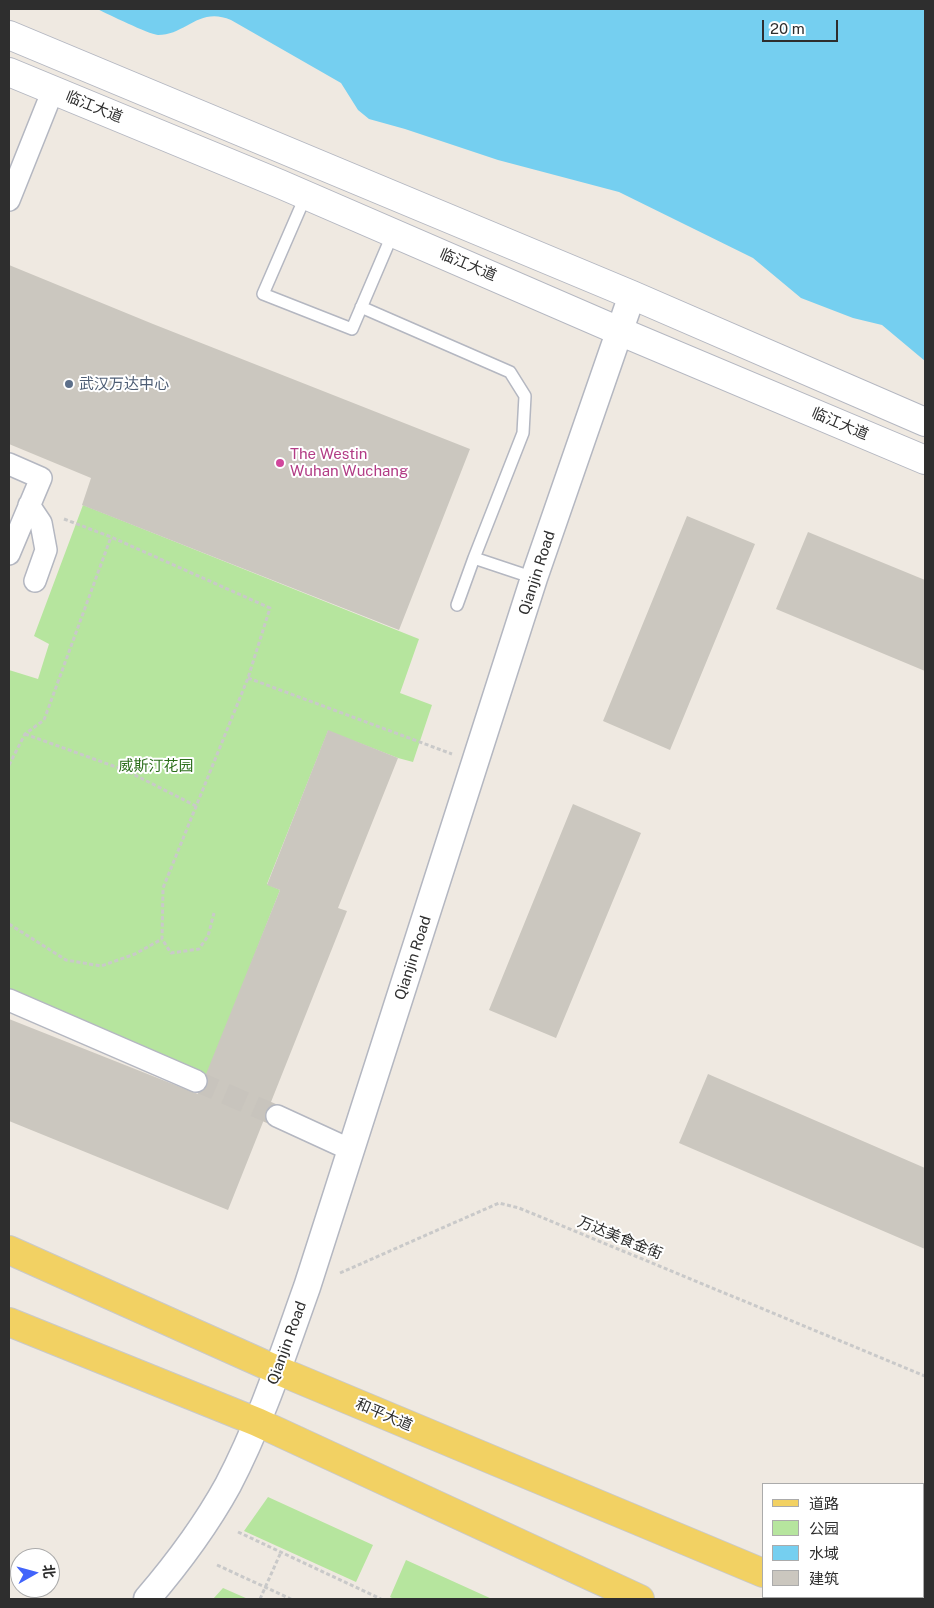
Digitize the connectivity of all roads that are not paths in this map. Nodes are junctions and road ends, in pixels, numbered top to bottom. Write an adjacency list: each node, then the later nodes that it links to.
1 (9, 36): 7 (main road)
2 (9, 72): 3 (main road, 临江大道)
3 (53, 90): 4 (main road, 临江大道); 5 (street)
4 (306, 195): 6 (main road, 临江大道); 8 (lane)
5 (9, 200)
6 (394, 232): 8 (lane); 9 (main road, 临江大道)
7 (632, 295): 9 (street, Qianjin Road); 10 (main road)
8 (361, 307): 15 (lane)
9 (619, 331): 11 (main road, 临江大道); 16 (street, Qianjin Road)
10 (925, 422)
11 (925, 460)
12 (9, 464): 13 (street)
13 (30, 505): 14 (street); 17 (street)
14 (9, 554)
15 (474, 558): 16 (lane); 18 (lane)
16 (534, 578): 22 (street, Qianjin Road)
17 (34, 581)
18 (457, 605)
19 (9, 1000): 20 (street)
20 (196, 1081)
21 (277, 1116): 22 (street)
22 (351, 1150): 25 (street, Qianjin Road)
23 (9, 1250): 25 (main road, 和平大道)
24 (9, 1322): 26 (main road)
25 (277, 1370): 26 (street, Qianjin Road); 27 (main road, 和平大道)
26 (257, 1422): 28 (street, Qianjin Road); 29 (main road)
27 (762, 1573)
28 (148, 1599)
29 (640, 1599)

